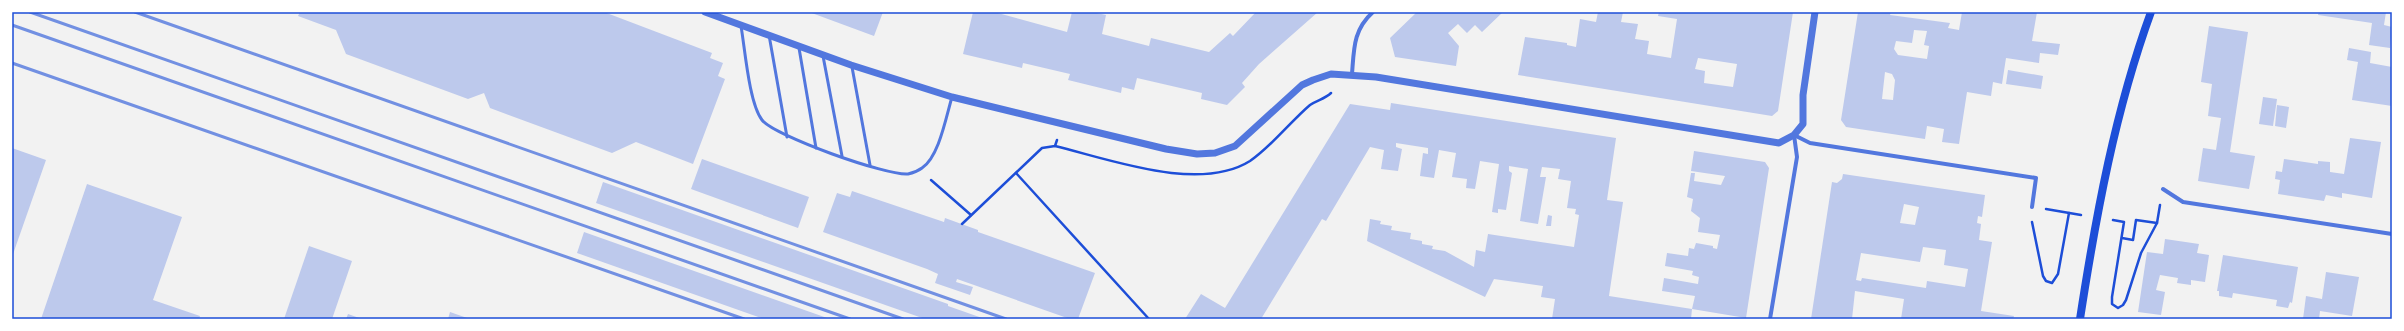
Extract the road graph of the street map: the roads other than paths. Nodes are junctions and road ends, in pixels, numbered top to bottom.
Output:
1 (705, 12) edge
2 (1373, 12) edge
3 (1815, 12) edge
4 (2151, 12) edge
5 (740, 24) junction
6 (769, 35) junction
7 (798, 46) junction
8 (822, 54) junction
9 (851, 65) junction
10 (1352, 74) junction
11 (952, 97) junction
12 (1794, 136) junction
13 (787, 137) junction
14 (816, 148) junction
15 (842, 156) junction
16 (870, 165) junction
17 (2163, 188) road end
18 (2032, 207) road end
19 (2392, 234) edge
20 (1770, 319) edge
21 (2080, 319) edge

1 - 5 street
2 - 10 street
3 - 12 street
4 - 21 main road
5 - 6 street
5 - 13 lane
6 - 7 street
6 - 13 lane
7 - 8 street
7 - 14 lane
8 - 9 street
8 - 15 lane
9 - 11 street
9 - 16 lane
10 - 11 street
10 - 12 street
11 - 16 lane
12 - 18 street
12 - 20 street
13 - 14 lane
14 - 15 lane
15 - 16 lane
17 - 19 street

